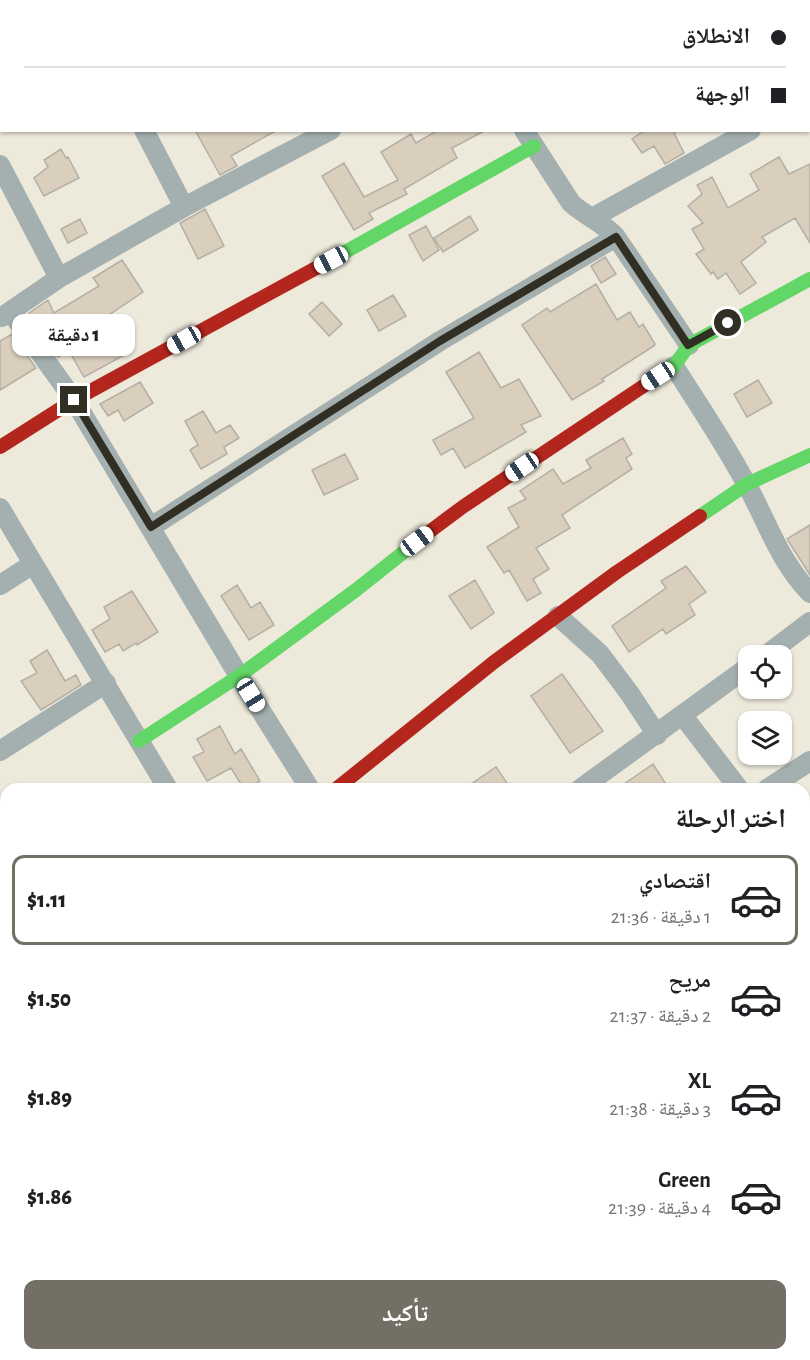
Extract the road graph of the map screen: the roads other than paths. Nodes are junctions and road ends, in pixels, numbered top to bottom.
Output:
1 (145, 132) edge
2 (747, 132) edge
3 (320, 133) edge
4 (529, 138) edge
5 (0, 165) edge
6 (184, 207) junction
7 (592, 218) junction
8 (616, 237) junction
9 (59, 278) junction
10 (810, 279) edge
11 (6, 315) edge
12 (688, 345) junction
13 (674, 366) junction
14 (74, 400) junction
15 (0, 447) edge
16 (810, 455) edge
17 (747, 484) junction
18 (0, 508) edge
19 (151, 527) junction
20 (33, 564) junction
21 (0, 585) edge
22 (810, 593) edge
23 (558, 615) junction
24 (810, 622) edge
25 (780, 645) edge
26 (738, 674) edge
27 (239, 676) junction
28 (106, 683) junction
29 (682, 716) junction
30 (657, 735) junction
31 (139, 741) junction
32 (0, 751) edge
33 (810, 761) edge
34 (164, 783) edge
35 (306, 783) edge
36 (343, 783) edge
37 (589, 783) edge
38 (735, 783) edge
39 (776, 783) edge

1 - 6 street
2 - 7 street
3 - 6 street
4 - 7 street
4 - 14 street
5 - 9 street
6 - 9 street
7 - 8 street
8 - 12 street
8 - 19 street
9 - 11 street
10 - 12 street
11 - 14 street
12 - 13 street
13 - 17 street
13 - 27 street
14 - 15 street
14 - 19 street
16 - 17 street
17 - 22 street
17 - 23 street
18 - 20 street
19 - 27 street
20 - 21 street
20 - 28 street
23 - 30 street
23 - 36 street
24 - 25 street
26 - 29 street
27 - 31 street
27 - 35 street
28 - 31 street
28 - 32 street
29 - 30 street
29 - 38 street
30 - 37 street
31 - 34 street
33 - 39 street

